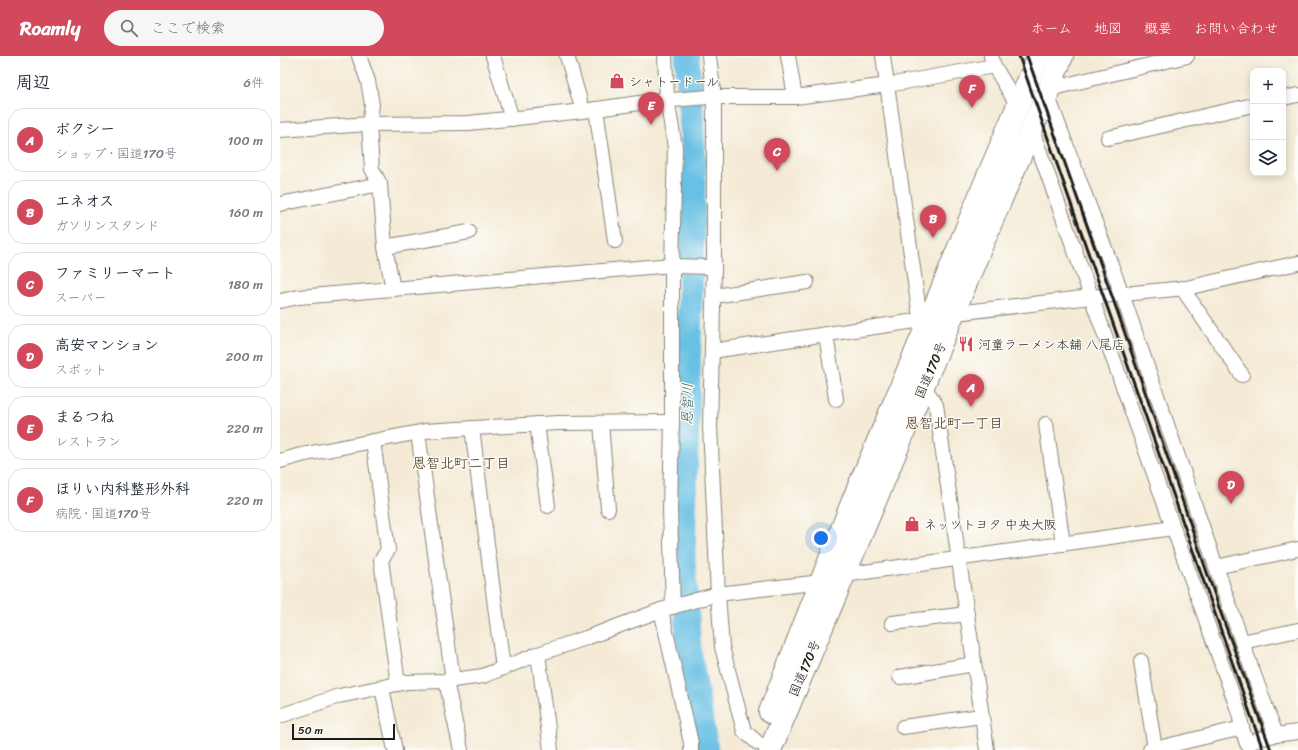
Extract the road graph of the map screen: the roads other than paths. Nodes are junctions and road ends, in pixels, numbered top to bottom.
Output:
1 (359, 56) edge
2 (493, 56) edge
3 (567, 56) edge
4 (665, 56) edge
5 (709, 56) edge
6 (788, 56) edge
7 (883, 56) edge
8 (1039, 56) edge
9 (1062, 56) edge
10 (1187, 56) edge
11 (992, 61) edge
12 (888, 85) junction
13 (1048, 92) junction
14 (1298, 95) edge
15 (711, 97) junction
16 (795, 97) junction
17 (1286, 97) edge
18 (670, 99) junction
19 (1018, 106) junction
20 (1250, 106) edge
21 (590, 110) junction
22 (512, 119) junction
23 (369, 124) junction
24 (280, 130) edge
25 (1032, 130) junction
26 (1108, 138) dead end
27 (380, 184) junction
28 (280, 204) edge
29 (469, 232) dead end
30 (615, 242) dead end
31 (385, 247) junction
32 (1298, 263) edge
33 (674, 265) junction
34 (712, 268) junction
35 (806, 282) dead end
36 (1182, 288) junction
37 (393, 289) junction
38 (1122, 294) junction
39 (714, 296) junction
40 (1091, 297) junction
41 (280, 301) edge
42 (954, 313) junction
43 (930, 318) junction
44 (826, 335) junction
45 (712, 351) junction
46 (1242, 375) dead end
47 (923, 385) junction
48 (836, 399) dead end
49 (672, 422) junction
50 (601, 423) junction
51 (537, 424) junction
52 (1046, 424) dead end
53 (472, 428) junction
54 (418, 433) junction
55 (373, 441) junction
56 (280, 461) edge
57 (548, 506) dead end
58 (608, 509) dead end
59 (1173, 528) junction
60 (1063, 544) junction
61 (1298, 549) edge
62 (959, 559) junction
63 (1216, 567) junction
64 (844, 575) junction
65 (821, 582) junction
66 (711, 596) junction
67 (670, 608) junction
68 (967, 614) junction
69 (892, 623) dead end
70 (1298, 630) edge
71 (1242, 642) junction
72 (538, 654) junction
73 (1141, 661) dead end
74 (974, 664) junction
75 (503, 668) junction
76 (900, 677) dead end
77 (450, 680) junction
78 (398, 684) junction
79 (382, 688) junction
80 (280, 716) edge
81 (982, 716) junction
82 (903, 727) dead end
83 (1242, 728) junction
84 (1298, 732) edge
85 (1276, 735) junction
86 (1248, 747) edge
87 (761, 748) edge
88 (1153, 749) edge
89 (395, 750) edge
90 (461, 750) edge
91 (551, 750) edge
92 (691, 750) edge
93 (987, 750) edge

1 - 23 street
2 - 22 street
3 - 21 street
4 - 18 street
5 - 15 street
6 - 16 street
7 - 12 street
8 - 19 highway, 国道170号
9 - 13 highway, 国道170号
10 - 13 street
11 - 12 street
11 - 19 street
12 - 16 street
12 - 43 street
13 - 25 highway, 国道170号
13 - 38 street
14 - 17 street
15 - 16 street
15 - 18 street
15 - 34 street
18 - 21 street
18 - 33 street
19 - 43 highway, 国道170号
20 - 26 street
21 - 22 street
21 - 30 street
22 - 23 street
23 - 24 street
23 - 27 street
25 - 40 street
25 - 42 highway, 国道170号
27 - 28 street
27 - 31 street
29 - 31 street
31 - 37 street
32 - 36 street
33 - 34 street
33 - 37 street
33 - 49 street
34 - 39 street
35 - 39 street
36 - 38 street
36 - 46 street
37 - 41 street
38 - 40 street
38 - 63 street
39 - 45 street
40 - 42 street
40 - 59 street
42 - 43 street
42 - 47 highway, 国道170号
43 - 44 street
43 - 65 highway, 国道170号
44 - 45 street
44 - 48 street
45 - 66 street
47 - 62 street
47 - 64 highway, 国道170号
49 - 50 street
49 - 67 street
50 - 51 street
50 - 58 street
51 - 53 street
51 - 57 street
52 - 60 street
53 - 54 street
53 - 75 street
54 - 55 street
54 - 77 street
55 - 56 street
55 - 78 street
59 - 60 street
59 - 83 street
60 - 62 street
61 - 63 street
62 - 64 street
62 - 68 street
63 - 71 street
64 - 87 highway, 国道170号
65 - 66 street
65 - 87 highway, 国道170号
66 - 67 street
66 - 87 street
67 - 72 street
67 - 92 street
68 - 69 street
68 - 74 street
70 - 71 street
71 - 85 street
72 - 75 street
72 - 91 street
73 - 88 street
74 - 76 street
74 - 81 street
75 - 77 street
77 - 78 street
77 - 90 street
78 - 79 street
79 - 80 street
79 - 89 street
81 - 82 street
81 - 93 street
83 - 86 street
83 - 88 street
84 - 85 street
85 - 86 street

